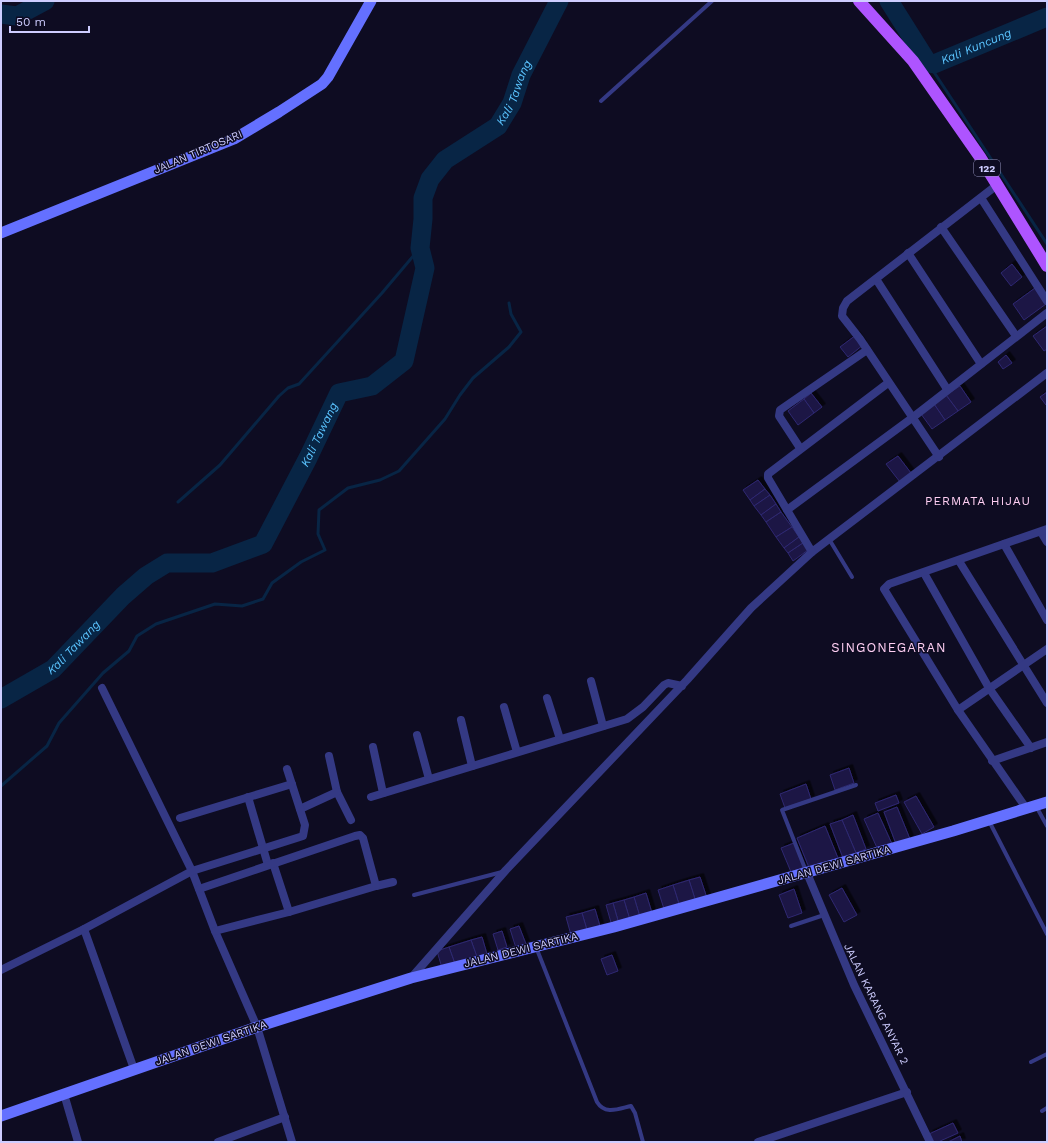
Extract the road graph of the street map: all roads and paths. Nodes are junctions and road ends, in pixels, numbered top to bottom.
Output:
1 (371, 1) edge
2 (712, 1) edge
3 (862, 2) edge
4 (601, 102) dead end
5 (997, 185) junction
6 (981, 198) junction
7 (941, 227) junction
8 (1, 233) edge
9 (908, 253) junction
10 (1047, 266) edge
11 (876, 279) junction
12 (1047, 301) edge
13 (1047, 313) edge
14 (1016, 336) junction
15 (867, 350) junction
16 (981, 364) junction
17 (1047, 373) edge
18 (888, 383) junction
19 (947, 389) junction
20 (912, 418) junction
21 (800, 448) junction
22 (939, 457) junction
23 (787, 510) junction
24 (1044, 530) edge
25 (828, 539) junction
26 (1047, 542) edge
27 (1004, 544) junction
28 (812, 552) junction
29 (959, 560) junction
30 (924, 573) junction
31 (852, 577) dead end
32 (1047, 620) edge
33 (1047, 649) edge
34 (1023, 665) junction
35 (591, 681) dead end
36 (682, 686) junction
37 (102, 688) dead end
38 (989, 688) junction
39 (547, 698) dead end
40 (1047, 703) edge
41 (504, 707) dead end
42 (958, 710) junction
43 (461, 720) dead end
44 (602, 726) junction
45 (417, 735) dead end
46 (560, 739) junction
47 (1047, 742) edge
48 (373, 747) dead end
49 (1031, 748) junction
50 (517, 752) junction
51 (329, 756) dead end
52 (992, 761) junction
53 (472, 766) junction
54 (287, 769) dead end
55 (429, 779) junction
56 (292, 784) junction
57 (856, 784) dead end
58 (337, 792) junction
59 (383, 793) junction
60 (370, 796) dead end
61 (248, 797) junction
62 (1047, 802) edge
63 (1031, 807) junction
64 (300, 809) junction
65 (180, 818) dead end
66 (351, 820) dead end
67 (989, 820) junction
68 (1047, 826) edge
69 (263, 848) junction
70 (271, 864) junction
71 (506, 870) junction
72 (192, 871) junction
73 (807, 873) junction
74 (393, 882) dead end
75 (376, 886) junction
76 (199, 889) junction
77 (414, 895) dead end
78 (289, 912) junction
79 (824, 915) junction
80 (791, 926) dead end
81 (84, 929) junction
82 (215, 931) junction
83 (1047, 934) edge
84 (535, 947) junction
85 (1, 970) edge
86 (411, 978) junction
87 (257, 1027) junction
88 (1047, 1054) edge
89 (1032, 1062) dead end
90 (134, 1070) junction
91 (906, 1092) junction
92 (64, 1094) junction
93 (1047, 1108) edge
94 (1042, 1111) dead end
95 (1, 1116) edge
96 (285, 1118) junction
97 (78, 1142) edge
98 (218, 1142) edge
99 (292, 1142) edge
100 (643, 1142) edge
101 (758, 1142) edge
102 (930, 1142) edge

1 - 8 main road, JALAN TIRTOSARI
2 - 4 lane
3 - 5 main road, 122
5 - 6 street
5 - 10 main road, 122
6 - 7 street
6 - 12 street
7 - 9 street
7 - 14 street
9 - 11 street
9 - 16 street
11 - 15 street
11 - 19 street
13 - 14 street
14 - 16 street
15 - 18 street
15 - 21 street
16 - 19 street
17 - 22 street
18 - 20 street
18 - 21 street
19 - 20 street
20 - 22 street
20 - 23 street
21 - 23 street
22 - 25 street
23 - 28 street
24 - 26 street
24 - 27 street
25 - 28 street
25 - 31 lane
27 - 29 street
27 - 32 street
28 - 36 street
29 - 30 street
29 - 34 street
30 - 38 street
30 - 42 street
33 - 34 street
34 - 38 street
34 - 40 street
35 - 44 street
36 - 44 street
36 - 71 street
37 - 72 street
38 - 42 street
38 - 49 street
39 - 46 street
41 - 50 street
42 - 52 street
43 - 53 street
44 - 46 street
45 - 55 street
46 - 50 street
47 - 49 street
48 - 59 street
49 - 52 street
50 - 53 street
51 - 58 street
52 - 63 street
53 - 55 street
54 - 56 street
55 - 59 street
56 - 61 street
56 - 64 street
57 - 73 lane
58 - 64 street
58 - 66 street
59 - 60 street
61 - 65 street
61 - 69 street
62 - 63 main road, JALAN DEWI SARTIKA
63 - 67 main road, JALAN DEWI SARTIKA
63 - 68 lane
64 - 69 street
67 - 73 main road, JALAN DEWI SARTIKA
67 - 83 lane
69 - 70 street
69 - 72 street
70 - 75 street
70 - 76 street
70 - 78 street
71 - 77 lane
71 - 86 street
72 - 76 street
72 - 81 street
73 - 79 street, JALAN KARANG ANYAR 2
73 - 84 main road, JALAN DEWI SARTIKA
74 - 75 street
75 - 78 street
76 - 82 street
78 - 82 street
79 - 80 lane
79 - 91 street, JALAN KARANG ANYAR 2
81 - 85 street
81 - 90 street
82 - 87 street
84 - 86 main road, JALAN DEWI SARTIKA
84 - 100 lane
86 - 87 main road, JALAN DEWI SARTIKA
87 - 90 main road, JALAN DEWI SARTIKA
87 - 96 street
88 - 89 lane
90 - 92 main road, JALAN DEWI SARTIKA
91 - 101 street
91 - 102 street, JALAN KARANG ANYAR 2
92 - 95 main road, JALAN DEWI SARTIKA
92 - 97 street
93 - 94 lane
96 - 98 street
96 - 99 street

